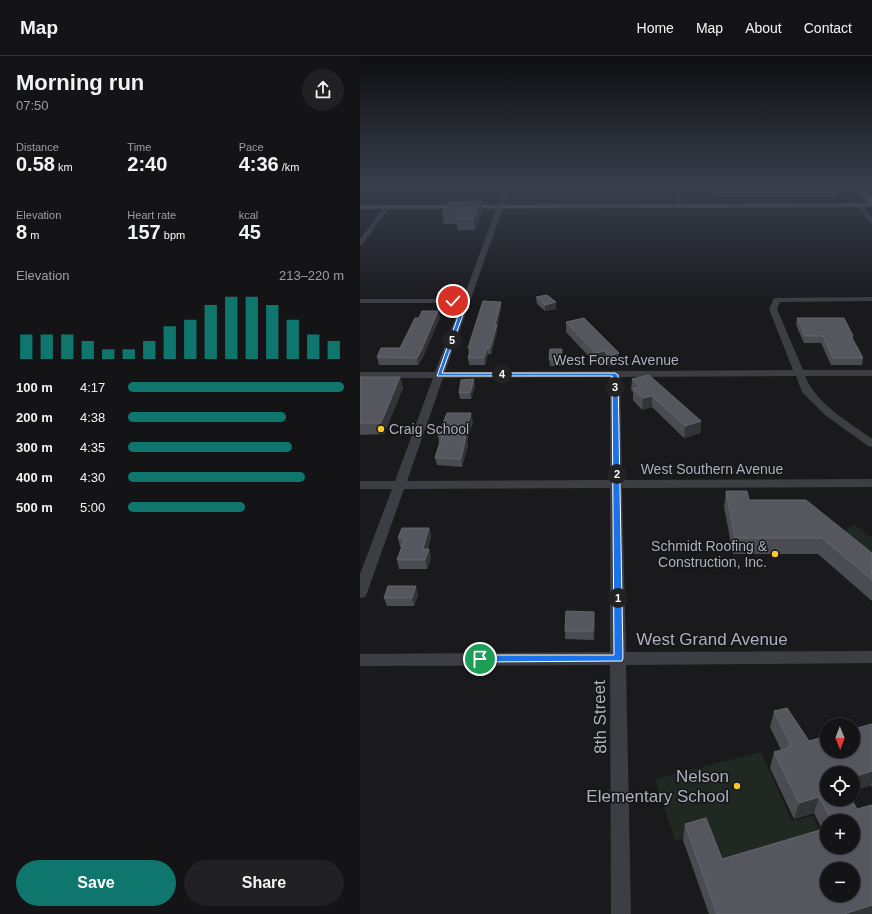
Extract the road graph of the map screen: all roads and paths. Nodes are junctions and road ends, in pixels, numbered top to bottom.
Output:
1 (374, 225) edge
2 (493, 225) edge
3 (360, 244) edge
4 (872, 299) edge
5 (360, 301) edge
6 (466, 301) junction
7 (872, 373) edge
8 (439, 374) junction
9 (799, 374) junction
10 (360, 375) edge
11 (615, 375) junction
12 (872, 444) edge
13 (872, 483) edge
14 (360, 485) edge
15 (399, 485) junction
16 (617, 485) junction
17 (360, 593) edge
18 (872, 657) edge
19 (619, 658) junction
20 (360, 660) edge
21 (621, 914) edge

1 - 3 street
2 - 6 street
4 - 9 street
5 - 6 street
6 - 8 street
7 - 9 street, West Forest Avenue
8 - 10 street, West Forest Avenue
8 - 11 street, West Forest Avenue
8 - 15 street
9 - 11 street, West Forest Avenue
9 - 12 street
11 - 16 street, 8th Street
13 - 16 street, West Southern Avenue
14 - 15 street, West Southern Avenue
15 - 16 street, West Southern Avenue
15 - 17 street
16 - 19 street, 8th Street
18 - 19 street, West Grand Avenue
19 - 20 street, West Grand Avenue
19 - 21 street, 8th Street

